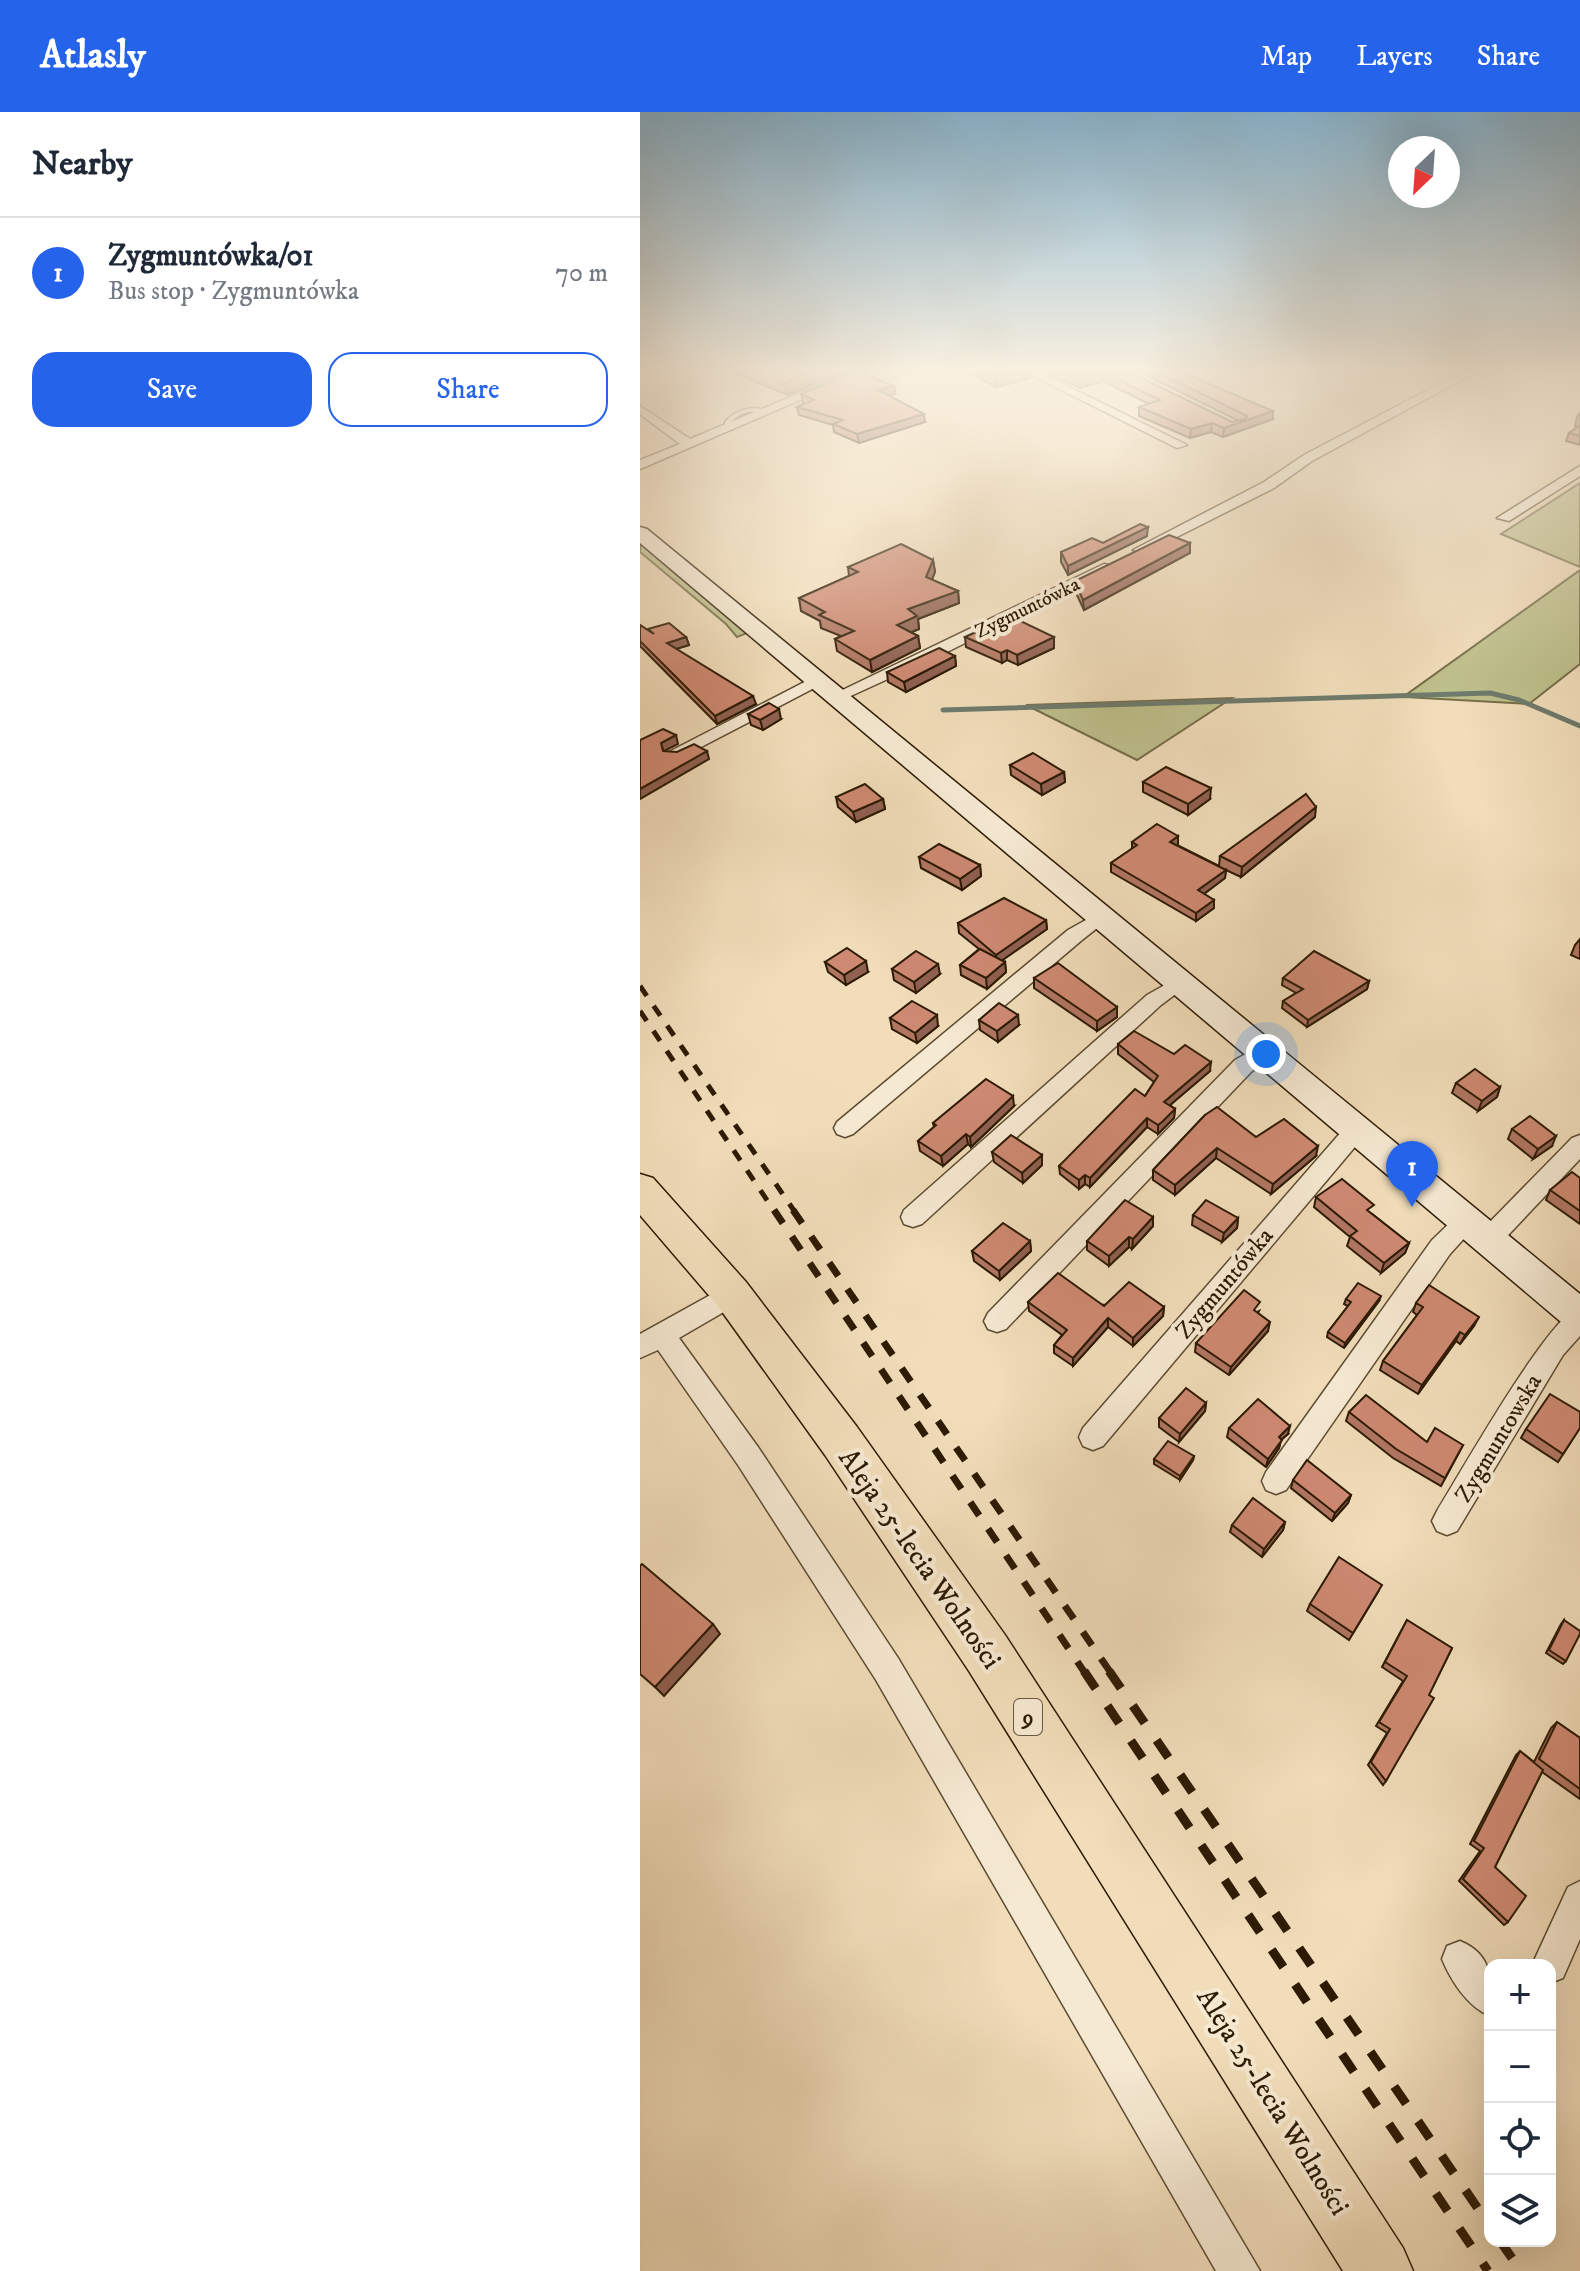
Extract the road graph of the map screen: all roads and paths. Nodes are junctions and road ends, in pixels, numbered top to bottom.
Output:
1 (1285, 474) edge
2 (1574, 474) edge
3 (1504, 518) dead end
4 (640, 533) edge
5 (1128, 556) edge
6 (1114, 563) edge
7 (826, 689) junction
8 (674, 754) edge
9 (1100, 918) junction
10 (1179, 984) junction
11 (1265, 1051) junction
12 (845, 1128) dead end
13 (1357, 1129) junction
14 (1580, 1144) edge
15 (640, 1189) edge
16 (913, 1217) dead end
17 (1478, 1231) junction
18 (732, 1294) junction
19 (1580, 1316) edge
20 (997, 1321) dead end
21 (650, 1340) edge
22 (1093, 1437) dead end
23 (1276, 1481) dead end
24 (1447, 1521) dead end
25 (1580, 1899) edge
26 (1460, 1959) dead end
27 (1553, 1959) edge
28 (1484, 1990) edge
29 (1239, 2271) edge
30 (1380, 2271) edge

1 - 5 street
2 - 3 street
4 - 7 street
6 - 7 street, Zygmuntówka
7 - 8 street, Zygmuntówka
7 - 9 street
9 - 10 street
9 - 12 street
10 - 11 street
10 - 16 street
11 - 13 street
11 - 20 street
13 - 17 street
13 - 22 street, Zygmuntówka
14 - 17 street
15 - 18 main road, Aleja 25-lecia Wolności / 9
17 - 19 street
17 - 23 street
18 - 21 street
18 - 30 main road, Aleja 25-lecia Wolności / 9
19 - 24 street, Zygmuntowska
21 - 29 street
25 - 27 street
26 - 28 street

